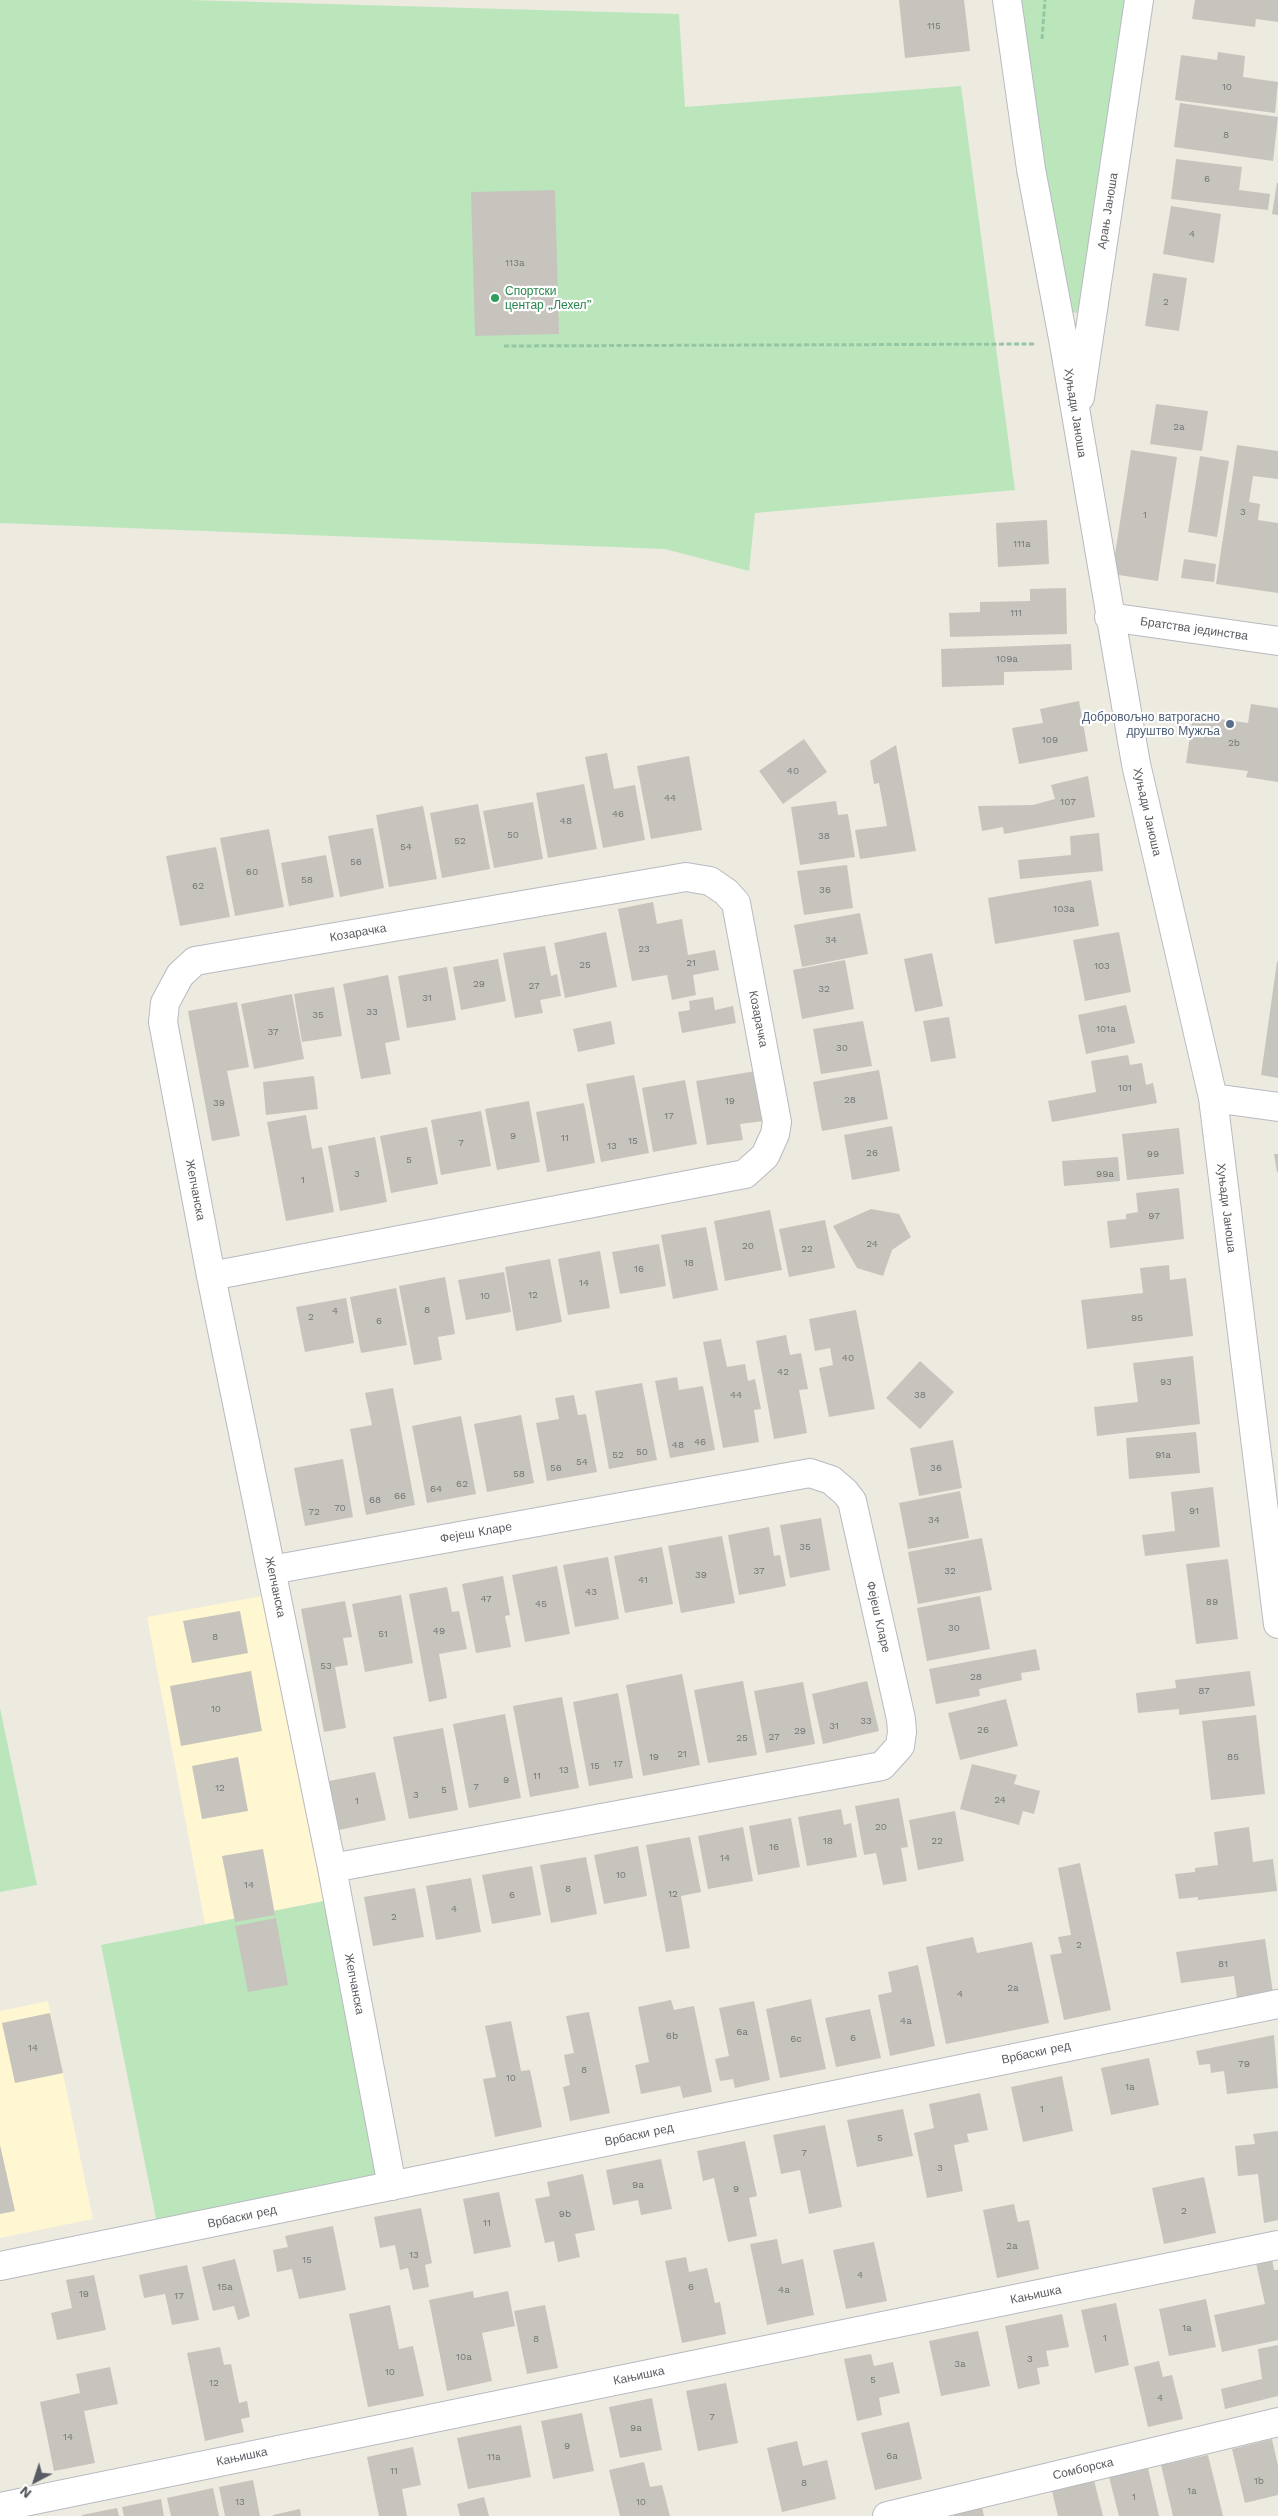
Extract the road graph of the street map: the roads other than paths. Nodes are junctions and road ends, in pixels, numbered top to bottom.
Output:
1 (1007, 0) edge
2 (1139, 0) edge
3 (1076, 422) junction
4 (1109, 617) junction
5 (1278, 640) edge
6 (170, 989) joint
7 (1213, 1098) junction
8 (1278, 1107) edge
9 (211, 1276) junction
10 (271, 1570) junction
11 (1278, 1624) edge
12 (332, 1868) junction
13 (1278, 2004) edge
14 (392, 2186) junction
15 (1278, 2245) edge
16 (0, 2266) edge
17 (1278, 2422) edge
18 (0, 2507) edge
19 (887, 2516) edge

1 - 3 street, Хуњади Јаноша
2 - 3 street, Арањ Јаноша
3 - 4 street, Хуњади Јаноша
4 - 5 street, Братства јединства
4 - 7 street, Хуњади Јаноша
6 - 9 street, Жепчанска
6 - 9 street, Козарачка
7 - 8 street
7 - 11 street, Хуњади Јаноша
9 - 10 street, Жепчанска
10 - 12 street, Жепчанска
10 - 12 street, Фејеш Кларе
12 - 14 street, Жепчанска
13 - 14 street, Врбаски ред
14 - 16 street, Врбаски ред
15 - 18 street, Кањишка
17 - 19 street, Сомборска

